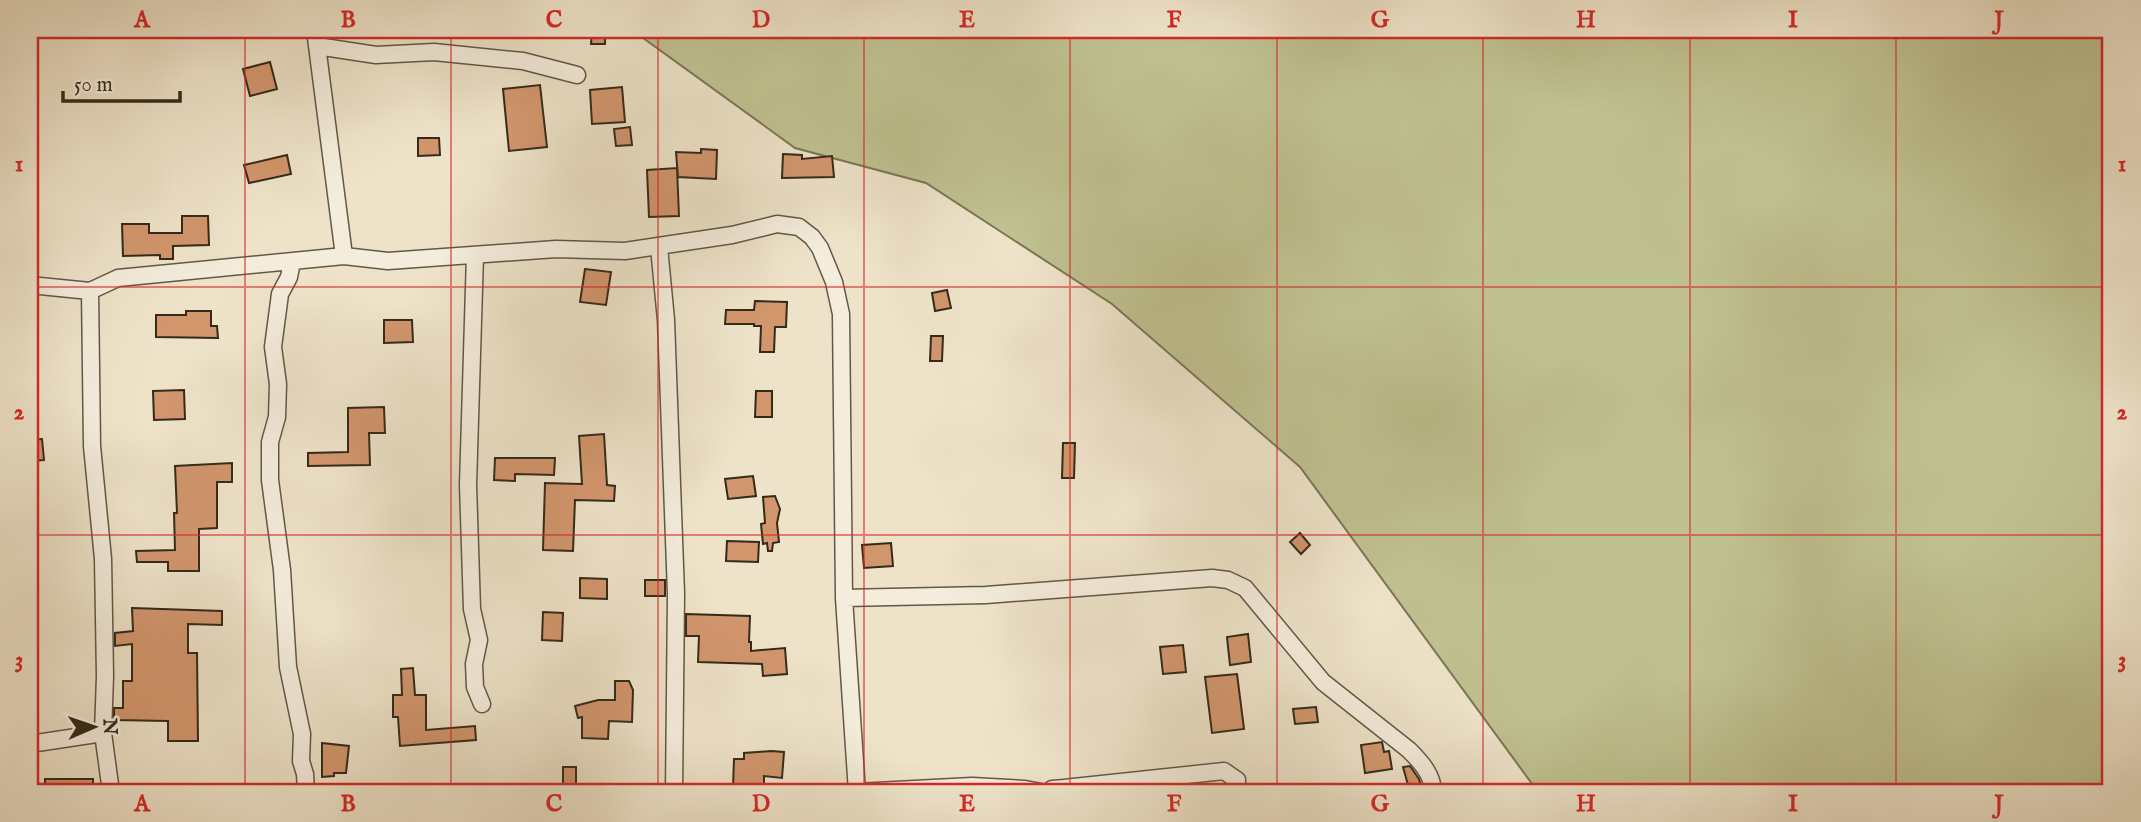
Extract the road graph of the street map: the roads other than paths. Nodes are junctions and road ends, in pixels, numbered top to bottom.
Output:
1 (316, 38) edge
2 (577, 75) dead end
3 (659, 247) junction
4 (475, 255) junction
5 (344, 256) junction
6 (292, 262) junction
7 (30, 285) edge
8 (90, 291) junction
9 (844, 598) junction
10 (482, 704) dead end
11 (103, 733) junction
12 (30, 744) edge
13 (111, 792) edge
14 (306, 792) edge
15 (674, 792) edge
16 (857, 792) edge
17 (1041, 792) edge
18 (1050, 792) edge
19 (1237, 792) edge
20 (1433, 792) edge

1 - 2 street
1 - 5 street
3 - 4 street
3 - 9 street
3 - 15 street
4 - 5 street
4 - 10 street
5 - 6 street
6 - 8 street
6 - 14 street
7 - 8 street
8 - 11 street
9 - 16 street
9 - 20 street
11 - 12 street
11 - 13 street
16 - 17 street
18 - 19 street

